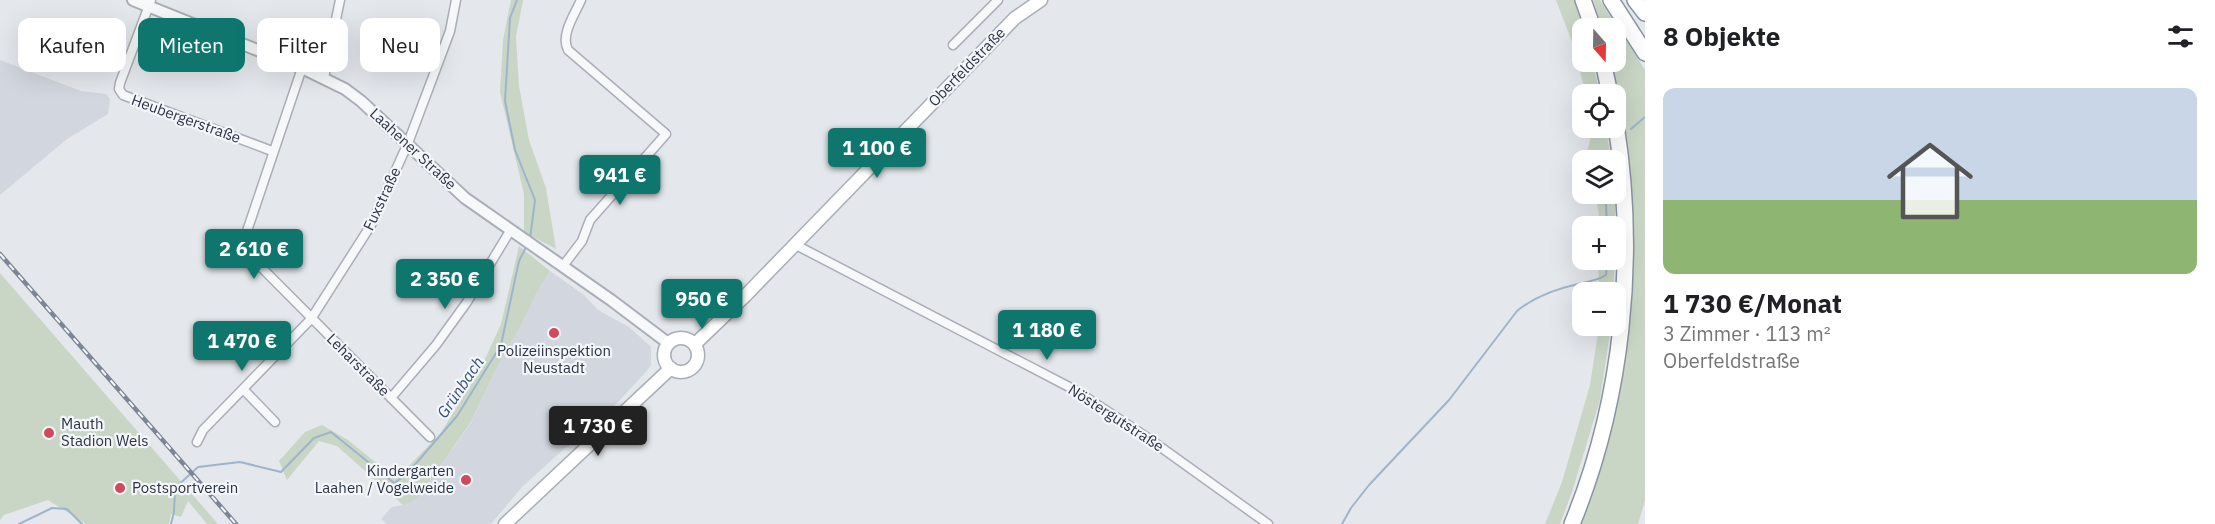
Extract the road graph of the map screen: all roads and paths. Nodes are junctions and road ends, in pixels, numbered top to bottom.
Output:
1 (133, 0) edge
2 (340, 0) edge
3 (456, 0) edge
4 (581, 0) edge
5 (998, 0) edge
6 (1041, 0) edge
7 (1583, 0) edge
8 (1611, 0) edge
9 (1635, 0) edge
10 (150, 3) edge
11 (1645, 13) edge
12 (1589, 18) edge
13 (953, 45) dead end
14 (257, 49) edge
15 (1645, 53) edge
16 (301, 72) edge
17 (311, 72) edge
18 (324, 78) junction
19 (1618, 138) edge
20 (408, 144) junction
21 (272, 151) junction
22 (510, 231) junction
23 (794, 244) junction
24 (562, 266) junction
25 (311, 319) junction
26 (668, 343) junction
27 (695, 344) junction
28 (670, 368) junction
29 (244, 390) junction
30 (392, 398) junction
31 (275, 422) dead end
32 (429, 437) dead end
33 (197, 442) dead end
34 (505, 524) edge
35 (1268, 524) edge
36 (1572, 524) edge

1 - 10 street, Laahener Straße
2 - 18 street
3 - 20 street, Fuxstraße
4 - 24 street
5 - 13 street
6 - 23 main road, Oberfeldstraße
7 - 12 highway
8 - 15 highway
9 - 11 highway
10 - 14 street, Laahener Straße
10 - 21 street, Heubergerstraße
16 - 21 street, Leharstraße
17 - 18 street, Laahener Straße
18 - 20 street, Laahener Straße
19 - 36 highway
20 - 22 street, Laahener Straße
20 - 25 street, Fuxstraße
21 - 25 street, Leharstraße
22 - 24 street, Laahener Straße
22 - 30 street
23 - 27 main road, Oberfeldstraße
23 - 35 street, Nöstergutstraße
24 - 26 street, Laahener Straße
25 - 29 street, Fuxstraße
25 - 30 street, Leharstraße
26 - 27 main road
26 - 28 main road
27 - 28 main road, Oberfeldstraße
28 - 34 main road
29 - 31 street
29 - 33 street, Fuxstraße
30 - 32 street, Leharstraße

